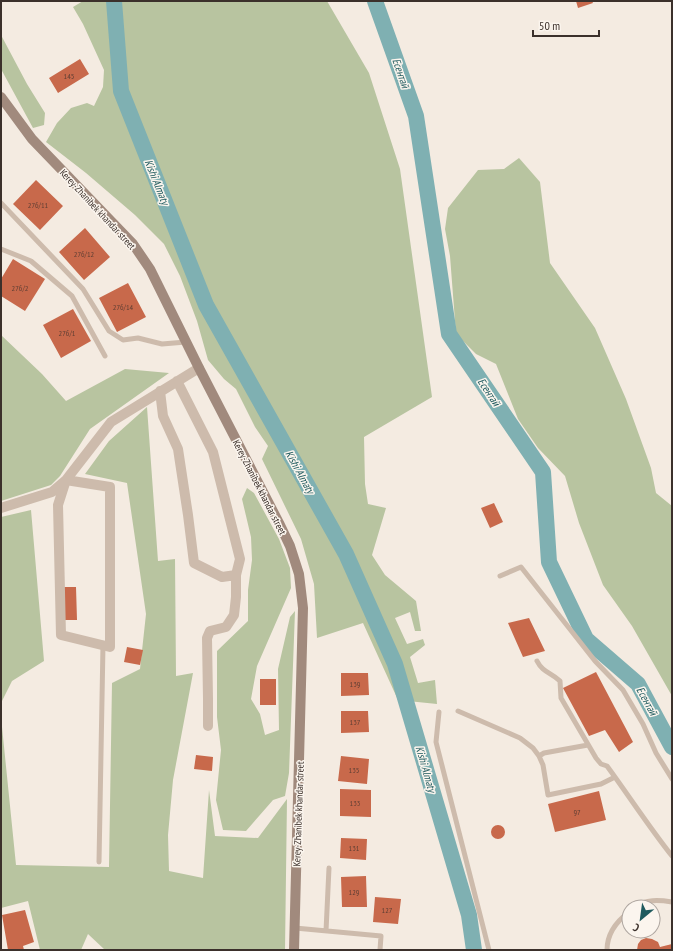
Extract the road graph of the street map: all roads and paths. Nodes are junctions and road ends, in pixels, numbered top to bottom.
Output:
1 (1, 97) edge
2 (1, 203) edge
3 (1, 249) edge
4 (186, 342) junction
5 (104, 356) dead end
6 (199, 368) junction
7 (177, 381) junction
8 (160, 391) junction
9 (66, 480) junction
10 (1, 508) edge
11 (236, 575) junction
12 (500, 576) dead end
13 (103, 645) junction
14 (537, 661) dead end
15 (458, 711) dead end
16 (439, 712) dead end
17 (208, 726) dead end
18 (588, 745) junction
19 (539, 756) junction
20 (615, 777) junction
21 (672, 779) edge
22 (672, 856) edge
23 (98, 862) dead end
24 (330, 868) dead end
25 (661, 900) edge
26 (672, 902) edge
27 (621, 920) edge
28 (295, 928) junction
29 (326, 931) junction
30 (294, 950) edge
31 (380, 950) edge
32 (489, 950) edge
33 (607, 950) edge

1 - 4 main road, Kerey-Zhanibek khandar street
2 - 4 lane
3 - 5 lane
4 - 6 main road, Kerey-Zhanibek khandar street
6 - 7 street
6 - 28 main road, Kerey-Zhanibek khandar street
7 - 8 street
7 - 11 street
8 - 9 street
8 - 11 street
9 - 10 street
9 - 13 street
9 - 13 street
11 - 17 street
12 - 21 lane
13 - 23 lane
14 - 18 lane
15 - 19 lane
16 - 32 lane
18 - 19 lane
18 - 20 lane
19 - 20 lane
20 - 22 lane
24 - 29 lane
25 - 26 lane
27 - 33 lane
28 - 29 lane
28 - 30 main road, Kerey-Zhanibek khandar street
29 - 31 lane

